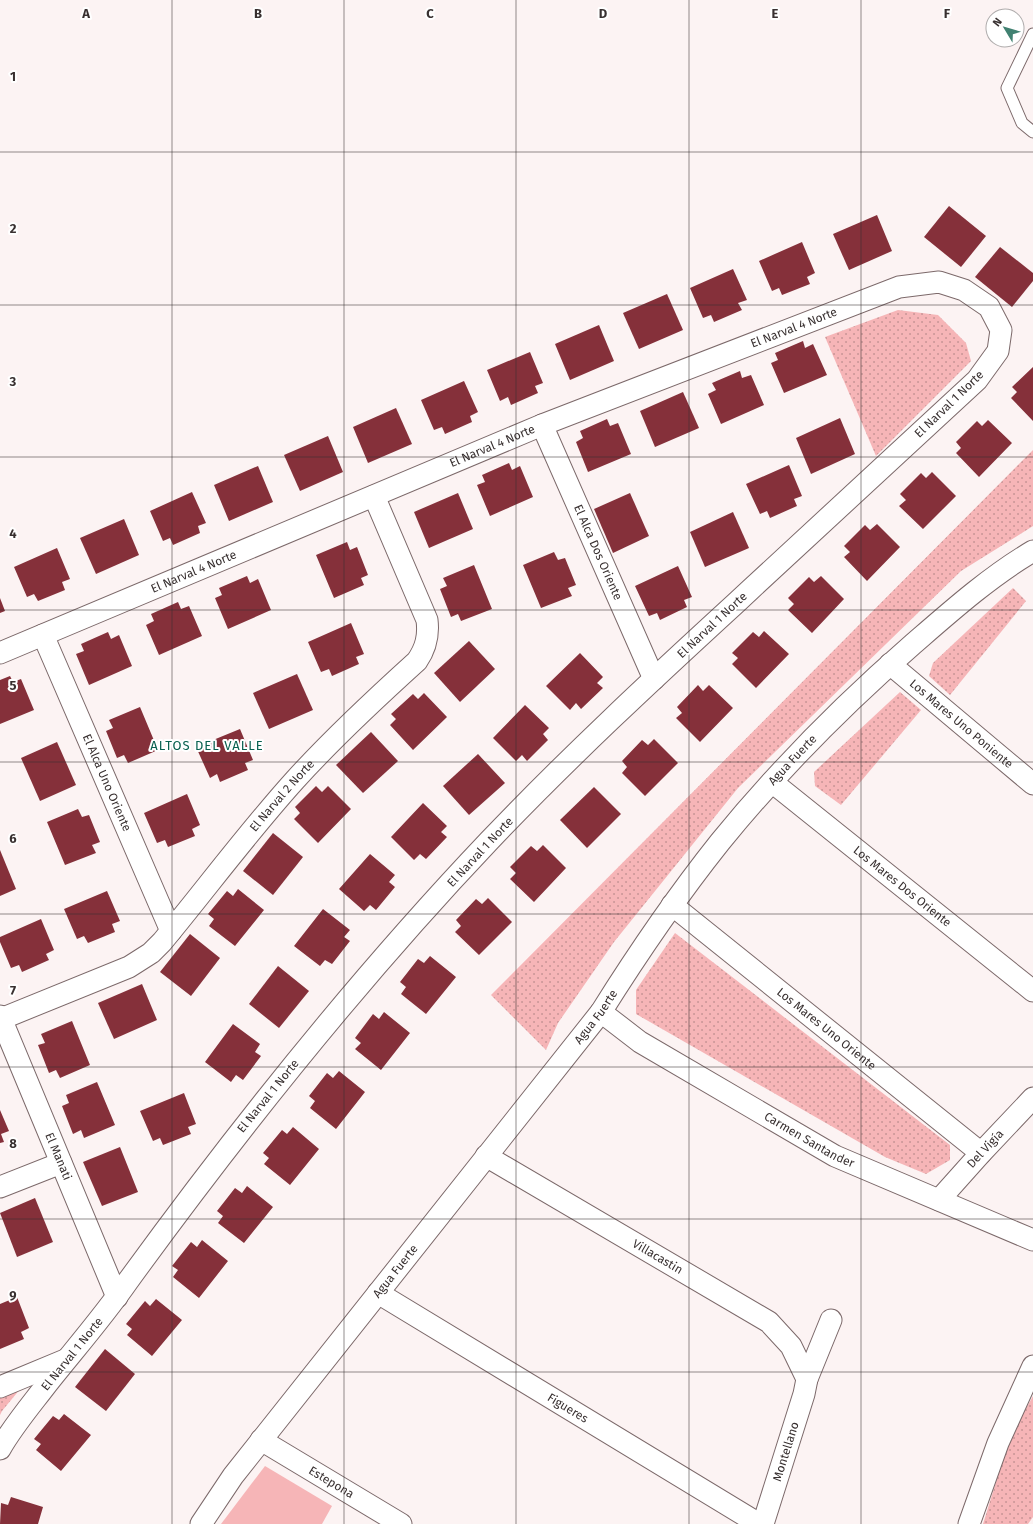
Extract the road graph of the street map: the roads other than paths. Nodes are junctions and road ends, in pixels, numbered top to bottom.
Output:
1 (1033, 34) edge
2 (1033, 132) edge
3 (989, 307) joint
4 (542, 426) junction
5 (374, 496) junction
6 (1029, 560) edge
7 (43, 635) junction
8 (0, 653) edge
9 (890, 664) junction
10 (654, 679) junction
11 (772, 782) junction
12 (1033, 784) edge
13 (672, 905) junction
14 (171, 931) junction
15 (1033, 991) edge
16 (601, 1012) junction
17 (1, 1018) edge
18 (1033, 1098) edge
19 (981, 1153) junction
20 (486, 1156) junction
21 (61, 1163) junction
22 (0, 1187) edge
23 (939, 1200) junction
24 (1033, 1240) edge
25 (378, 1293) junction
26 (117, 1297) junction
27 (831, 1320) dead end
28 (67, 1359) junction
29 (1033, 1366) edge
30 (807, 1379) junction
31 (0, 1387) edge
32 (262, 1440) junction
33 (0, 1449) edge
34 (201, 1524) edge
35 (401, 1524) edge
36 (759, 1524) edge
37 (763, 1524) edge
38 (969, 1524) edge

1 - 2 lane
3 - 4 street, El Narval 4 Norte
3 - 10 street, El Narval 1 Norte
4 - 5 street, El Narval 4 Norte
4 - 10 street, El Alca Dos Oriente
5 - 7 street, El Narval 4 Norte
5 - 14 street, El Narval 2 Norte
6 - 9 street, Agua Fuerte
7 - 8 street, El Narval 4 Norte
7 - 14 street, El Alca Uno Oriente
9 - 11 street, Agua Fuerte
9 - 12 street, Los Mares Uno Poniente
10 - 26 street, El Narval 1 Norte
11 - 13 street, Agua Fuerte
11 - 15 street, Los Mares Dos Oriente
13 - 16 street, Agua Fuerte
13 - 19 street, Los Mares Uno Oriente
14 - 17 street, El Narval 2 Norte
16 - 20 street, Agua Fuerte
16 - 23 street, Carmen Santander
17 - 21 street, El Manati
18 - 19 street, Del Vigía
19 - 23 street, Del Vigía
20 - 25 street, Agua Fuerte
20 - 30 street, Villacastin
21 - 22 street
21 - 26 street, El Manati
23 - 24 street, Carmen Santander
25 - 32 street, Agua Fuerte
25 - 36 street, Figueres
26 - 28 street, El Narval 1 Norte
27 - 30 street, Montellano
28 - 31 street
28 - 33 street, El Narval 1 Norte
29 - 38 street
30 - 37 street, Montellano
32 - 34 street, Agua Fuerte
32 - 35 street, Estepona

